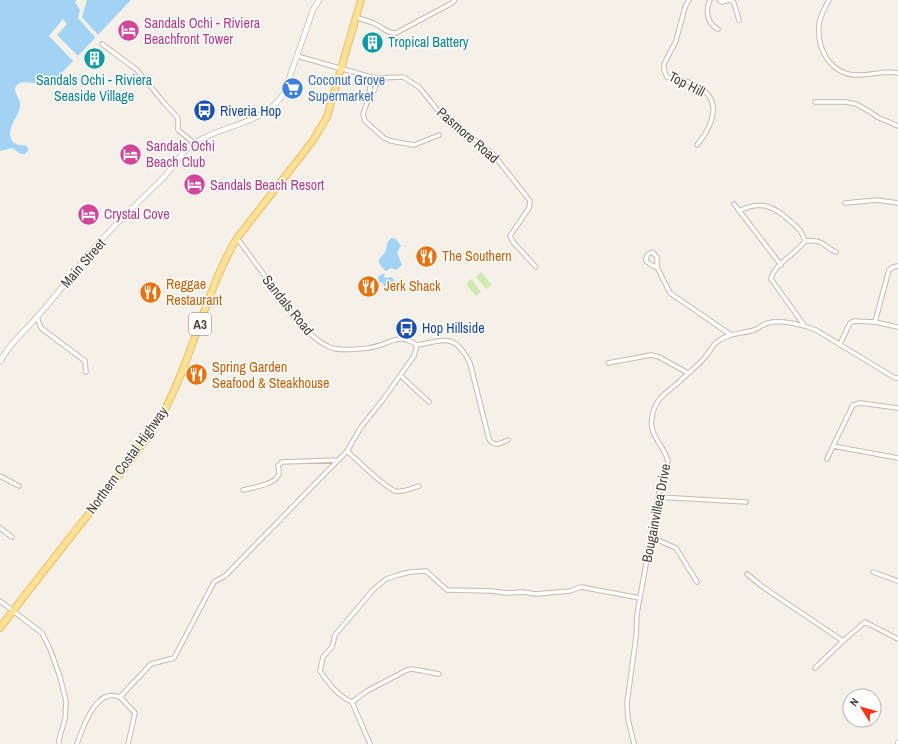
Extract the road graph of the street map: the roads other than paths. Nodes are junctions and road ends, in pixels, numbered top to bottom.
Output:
1 (319, 0) edge
2 (361, 0) edge
3 (455, 0) edge
4 (689, 0) edge
5 (710, 0) edge
6 (719, 0) edge
7 (730, 0) edge
8 (829, 0) edge
9 (356, 17) junction
10 (739, 20) dead end
11 (718, 29) dead end
12 (102, 44) dead end
13 (297, 56) junction
14 (340, 68) junction
15 (898, 73) edge
16 (371, 77) junction
17 (378, 78) junction
18 (369, 98) junction
19 (815, 102) dead end
20 (898, 126) edge
21 (439, 135) dead end
22 (194, 143) junction
23 (697, 145) dead end
24 (845, 202) dead end
25 (898, 203) edge
26 (734, 204) dead end
27 (739, 211) junction
28 (237, 238) junction
29 (806, 241) junction
30 (836, 252) dead end
31 (780, 265) junction
32 (536, 266) dead end
33 (898, 266) edge
34 (657, 267) dead end
35 (37, 317) junction
36 (875, 322) junction
37 (804, 325) junction
38 (898, 327) edge
39 (731, 335) junction
40 (840, 344) junction
41 (417, 345) junction
42 (0, 362) edge
43 (608, 363) dead end
44 (86, 372) dead end
45 (688, 373) junction
46 (400, 375) junction
47 (898, 378) edge
48 (429, 402) dead end
49 (898, 408) edge
50 (508, 440) dead end
51 (833, 446) junction
52 (347, 451) junction
53 (898, 458) edge
54 (827, 459) dead end
55 (339, 460) junction
56 (0, 476) edge
57 (19, 486) dead end
58 (419, 486) dead end
59 (244, 490) dead end
60 (658, 497) junction
61 (746, 502) dead end
62 (0, 528) edge
63 (12, 537) dead end
64 (652, 537) junction
65 (873, 572) dead end
66 (747, 574) dead end
67 (898, 581) edge
68 (697, 582) dead end
69 (640, 598) junction
70 (0, 602) edge
71 (13, 611) junction
72 (0, 628) edge
73 (898, 639) edge
74 (843, 641) junction
75 (815, 668) dead end
76 (439, 674) dead end
77 (120, 697) junction
78 (352, 702) junction
79 (59, 744) edge
80 (76, 744) edge
81 (128, 744) edge
82 (370, 744) edge
83 (634, 744) edge

1 - 13 street, Main Street
2 - 9 main road, Northern Costal Highway / A3
3 - 9 street
4 - 23 street, Top Hill
5 - 11 street
6 - 7 street
7 - 10 street
8 - 15 street
9 - 14 main road, Northern Costal Highway / A3
12 - 22 street
13 - 14 street, Pasmore Road
13 - 22 street, Main Street
14 - 16 street, Pasmore Road
14 - 28 main road, Northern Costal Highway / A3
16 - 17 street, Pasmore Road
16 - 18 street
17 - 18 street
17 - 32 street, Pasmore Road
18 - 21 street
19 - 20 street
22 - 35 street, Main Street
24 - 25 street
26 - 27 street
27 - 29 street
27 - 31 street
28 - 41 street, Sandals Road
28 - 71 main road, Northern Costal Highway / A3
29 - 30 street
29 - 31 street
31 - 37 street
33 - 36 street
34 - 39 street
35 - 42 street, Main Street
35 - 44 street
36 - 38 street
36 - 40 street
37 - 39 street, Bougainvillea Drive
37 - 40 street, Bougainvillea Drive
39 - 45 street, Bougainvillea Drive
40 - 47 street, Bougainvillea Drive
41 - 46 street
41 - 50 street
43 - 45 street
45 - 60 street, Bougainvillea Drive
46 - 48 street
46 - 52 street
49 - 51 street
51 - 53 street
51 - 54 street
52 - 55 street
52 - 58 street
55 - 59 street
55 - 77 street
56 - 57 street
60 - 61 street
60 - 64 street, Bougainvillea Drive
62 - 63 street
64 - 68 street
64 - 69 street, Bougainvillea Drive
65 - 67 street
66 - 74 street
69 - 78 street
69 - 83 street, Bougainvillea Drive
70 - 71 street
71 - 72 main road, Northern Costal Highway / A3
71 - 79 street
73 - 74 street
74 - 75 street
76 - 78 street
77 - 80 street
77 - 81 street
78 - 82 street

